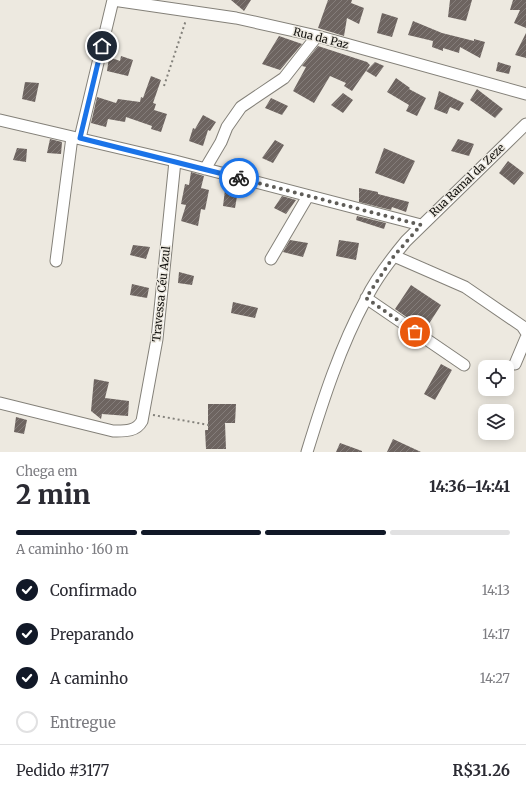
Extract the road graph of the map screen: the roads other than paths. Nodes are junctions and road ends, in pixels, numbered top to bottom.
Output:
1 (113, 0) edge
2 (317, 36) junction
3 (526, 94) edge
4 (0, 120) edge
5 (526, 124) edge
6 (76, 138) junction
7 (175, 162) junction
8 (205, 169) junction
9 (308, 196) junction
10 (421, 225) junction
11 (394, 256) junction
12 (272, 259) dead end
13 (56, 261) dead end
14 (366, 298) junction
15 (526, 332) edge
16 (526, 338) edge
17 (515, 364) dead end
18 (464, 365) dead end
19 (0, 402) edge
20 (307, 452) edge

1 - 2 street, Rua da Paz
1 - 6 street
2 - 3 street, Rua da Paz
2 - 8 street
4 - 6 street
5 - 10 street, Rua Ramal da Zeze
6 - 7 street
6 - 13 street
7 - 8 street
7 - 19 street, Travessa Céu Azul
8 - 9 street
9 - 10 street
9 - 12 street
10 - 11 street, Rua Ramal da Zeze
11 - 14 street, Rua Ramal da Zeze
11 - 15 street
14 - 18 street
14 - 20 street, Rua Ramal da Zeze
16 - 17 street

